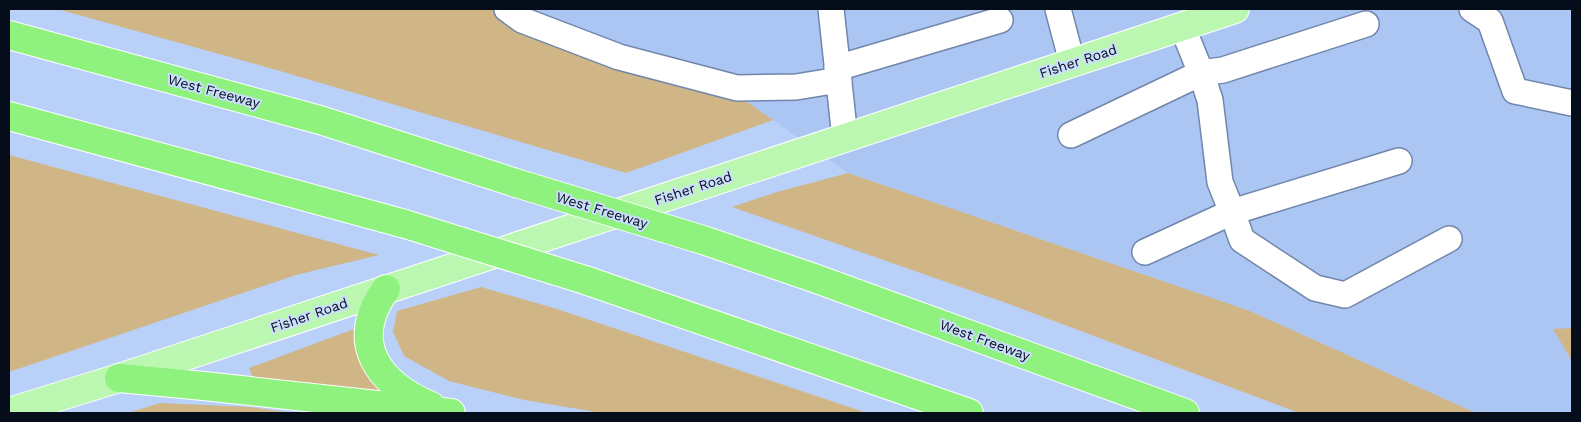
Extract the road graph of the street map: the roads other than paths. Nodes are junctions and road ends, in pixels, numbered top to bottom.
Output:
1 (507, 9) edge
2 (831, 9) edge
3 (1058, 9) edge
4 (1235, 9) edge
5 (1488, 13) edge
6 (1190, 19) edge
7 (1000, 20) dead end
8 (1366, 24) dead end
9 (9, 35) edge
10 (1072, 62) junction
11 (1201, 73) junction
12 (838, 74) junction
13 (1572, 103) edge
14 (9, 116) edge
15 (1071, 135) dead end
16 (845, 138) junction
17 (1399, 161) dead end
18 (1232, 212) junction
19 (1449, 239) dead end
20 (1146, 252) dead end
21 (386, 289) junction
22 (119, 378) junction
23 (9, 412) edge
24 (449, 413) edge
25 (968, 413) edge
26 (1185, 413) edge

1 - 12 lane
2 - 12 lane
3 - 10 lane
4 - 6 main road, Fisher Road
5 - 13 lane
6 - 10 main road, Fisher Road
6 - 11 lane
7 - 12 lane
8 - 11 lane
9 - 26 highway, West Freeway, bridge
10 - 16 main road, Fisher Road
11 - 15 lane
11 - 18 lane
12 - 16 lane
14 - 25 highway, bridge
16 - 21 main road, Fisher Road
17 - 18 lane
18 - 19 lane
18 - 20 lane
21 - 22 main road, Fisher Road
21 - 24 highway
22 - 23 main road, Fisher Road
22 - 24 highway

